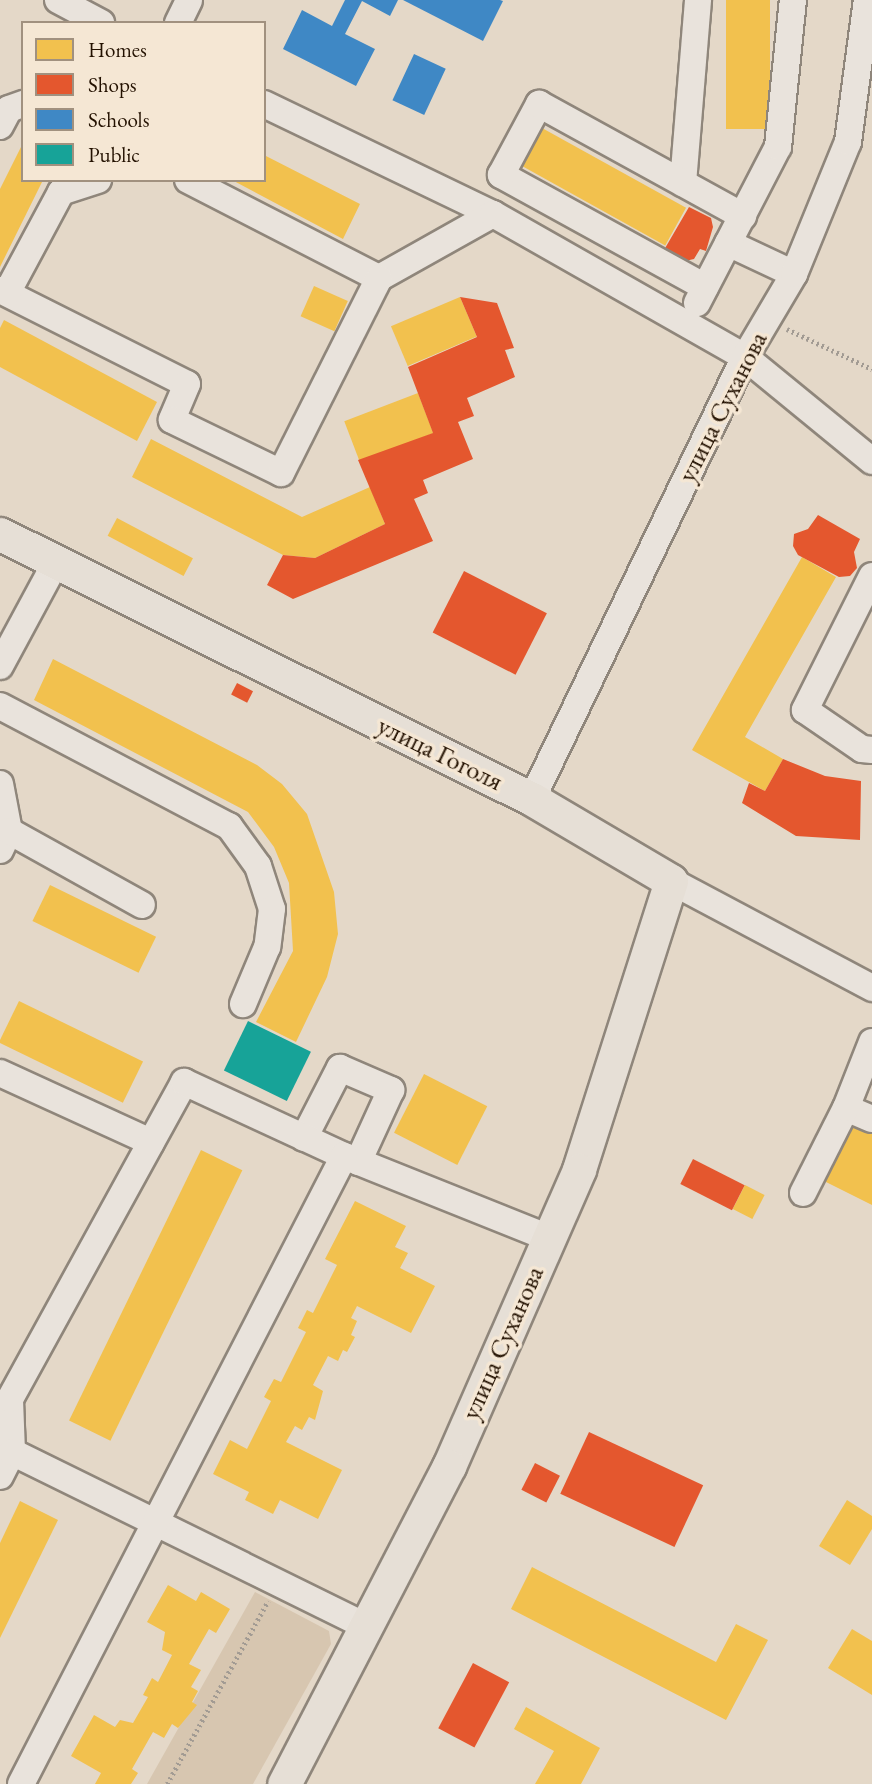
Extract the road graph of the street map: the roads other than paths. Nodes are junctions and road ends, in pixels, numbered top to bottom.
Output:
1 (58, 0) edge
2 (189, 0) edge
3 (698, 0) edge
4 (793, 0) edge
5 (867, 0) edge
6 (97, 21) edge
7 (179, 21) edge
8 (266, 105) edge
9 (92, 182) edge
10 (192, 182) edge
11 (683, 183) junction
12 (493, 214) junction
13 (743, 216) junction
14 (728, 243) junction
15 (794, 274) junction
16 (379, 278) junction
17 (705, 288) junction
18 (4, 291) edge
19 (688, 321) junction
20 (745, 357) junction
21 (872, 461) edge
22 (0, 534) edge
23 (55, 564) junction
24 (872, 576) edge
25 (0, 666) edge
26 (0, 706) edge
27 (872, 750) edge
28 (0, 784) edge
29 (531, 799) junction
30 (5, 841) edge
31 (671, 881) junction
32 (142, 905) dead end
33 (872, 988) edge
34 (243, 1004) dead end
35 (872, 1042) edge
36 (0, 1073) edge
37 (846, 1108) junction
38 (872, 1119) edge
39 (304, 1138) junction
40 (151, 1142) junction
41 (351, 1159) junction
42 (803, 1193) dead end
43 (549, 1238) junction
44 (12, 1452) junction
45 (0, 1476) edge
46 (154, 1520) junction
47 (367, 1627) junction
48 (21, 1784) edge
49 (284, 1784) edge

1 - 6 street
2 - 7 street
3 - 11 street
4 - 13 street
5 - 15 street, улица Суханова
8 - 12 street
9 - 18 street
10 - 16 street
11 - 13 street
11 - 17 street
12 - 16 street
12 - 19 street
13 - 14 street
14 - 15 street
14 - 17 street
15 - 20 street, улица Суханова
16 - 18 street
17 - 19 street
19 - 20 street
20 - 21 street
20 - 29 street, улица Суханова
22 - 23 main road, улица Гоголя
23 - 25 street
23 - 29 main road, улица Гоголя
24 - 27 street
26 - 34 street
28 - 30 street
29 - 31 main road, улица Гоголя
30 - 32 street
31 - 33 street, улица Гоголя
31 - 43 main road, улица Суханова
35 - 37 street
36 - 40 street
37 - 38 street
37 - 42 street
39 - 40 street
39 - 41 street
39 - 41 street
40 - 44 street
41 - 43 street
41 - 46 street
43 - 47 main road, улица Суханова
44 - 45 street
44 - 46 street
46 - 47 street
46 - 48 street
47 - 49 main road, улица Суханова

